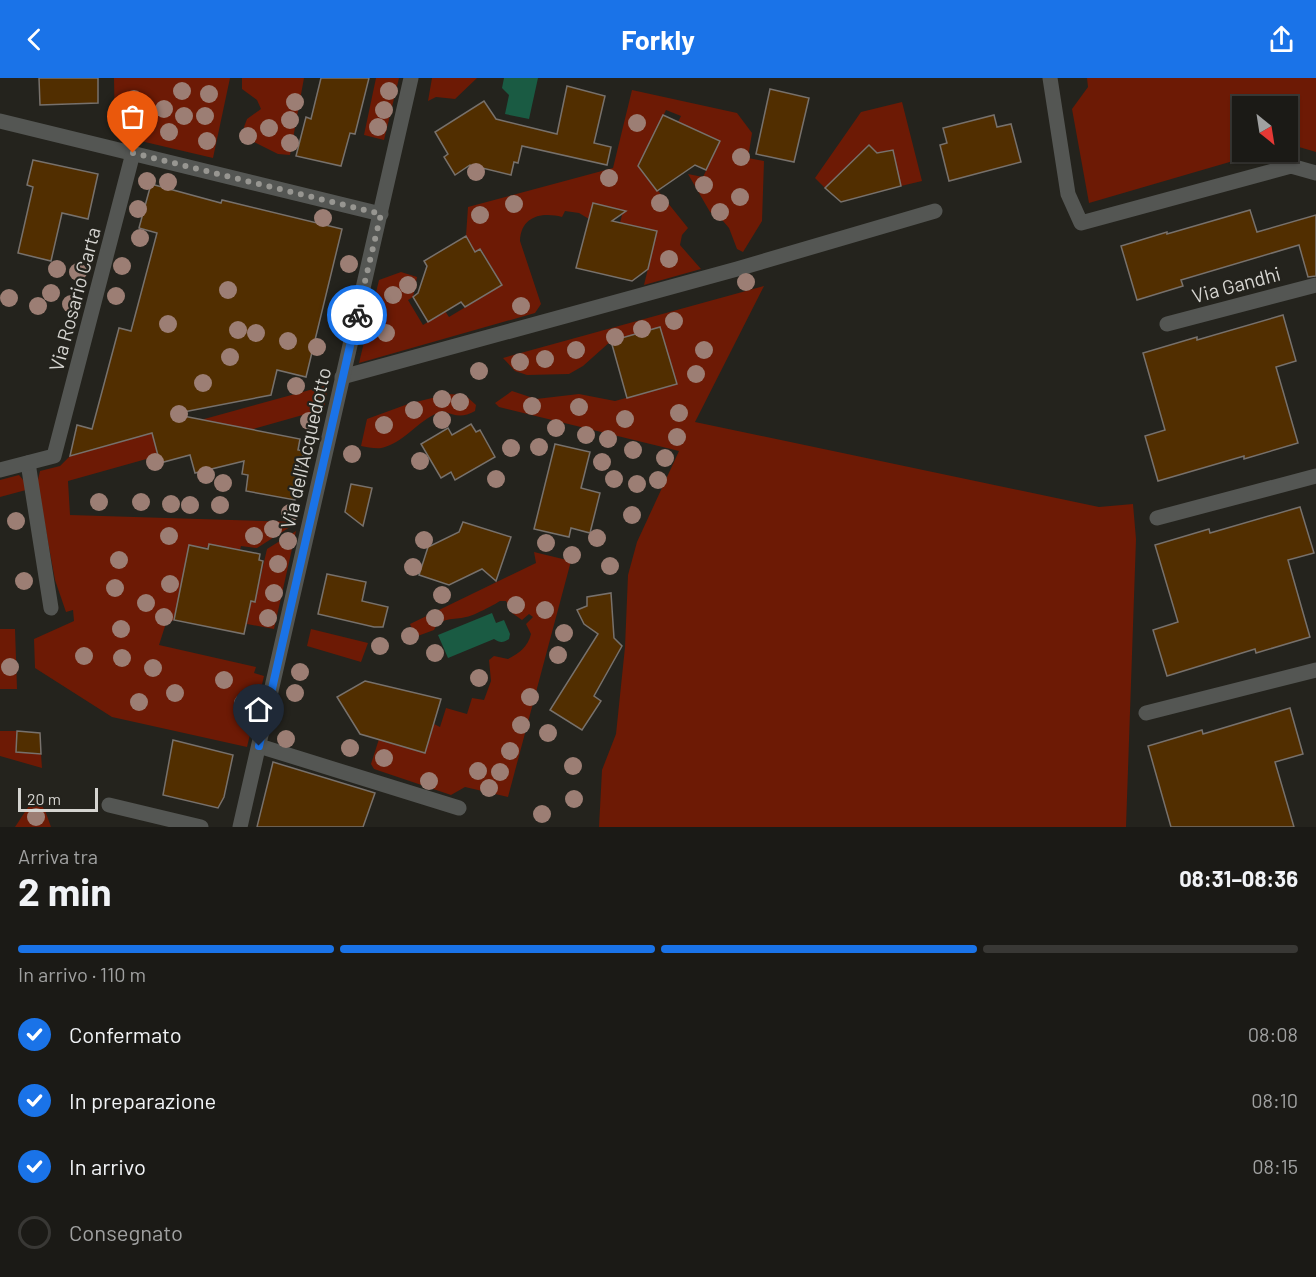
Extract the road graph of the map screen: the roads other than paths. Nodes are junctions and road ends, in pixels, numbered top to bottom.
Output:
1 (411, 78) edge
2 (1050, 78) edge
3 (0, 121) edge
4 (133, 153) junction
5 (1316, 173) edge
6 (935, 211) dead end
7 (381, 214) junction
8 (1316, 285) edge
9 (1167, 324) dead end
10 (342, 377) junction
11 (28, 463) junction
12 (0, 470) edge
13 (1316, 476) edge
14 (1157, 518) dead end
15 (51, 608) dead end
16 (1316, 670) edge
17 (1146, 713) dead end
18 (259, 746) junction
19 (110, 805) dead end
20 (459, 808) dead end
21 (201, 827) edge
22 (240, 827) edge

1 - 7 street, Via dell'Acquedotto
2 - 5 street
3 - 4 street
4 - 7 street
4 - 11 street, Via Rosario Carta
6 - 10 street
7 - 10 street, Via dell'Acquedotto
8 - 9 street, Via Gandhi
10 - 18 street, Via dell'Acquedotto
11 - 12 street
11 - 15 street
13 - 14 street
16 - 17 street
18 - 20 street
18 - 22 street, Via dell'Acquedotto
19 - 21 street

